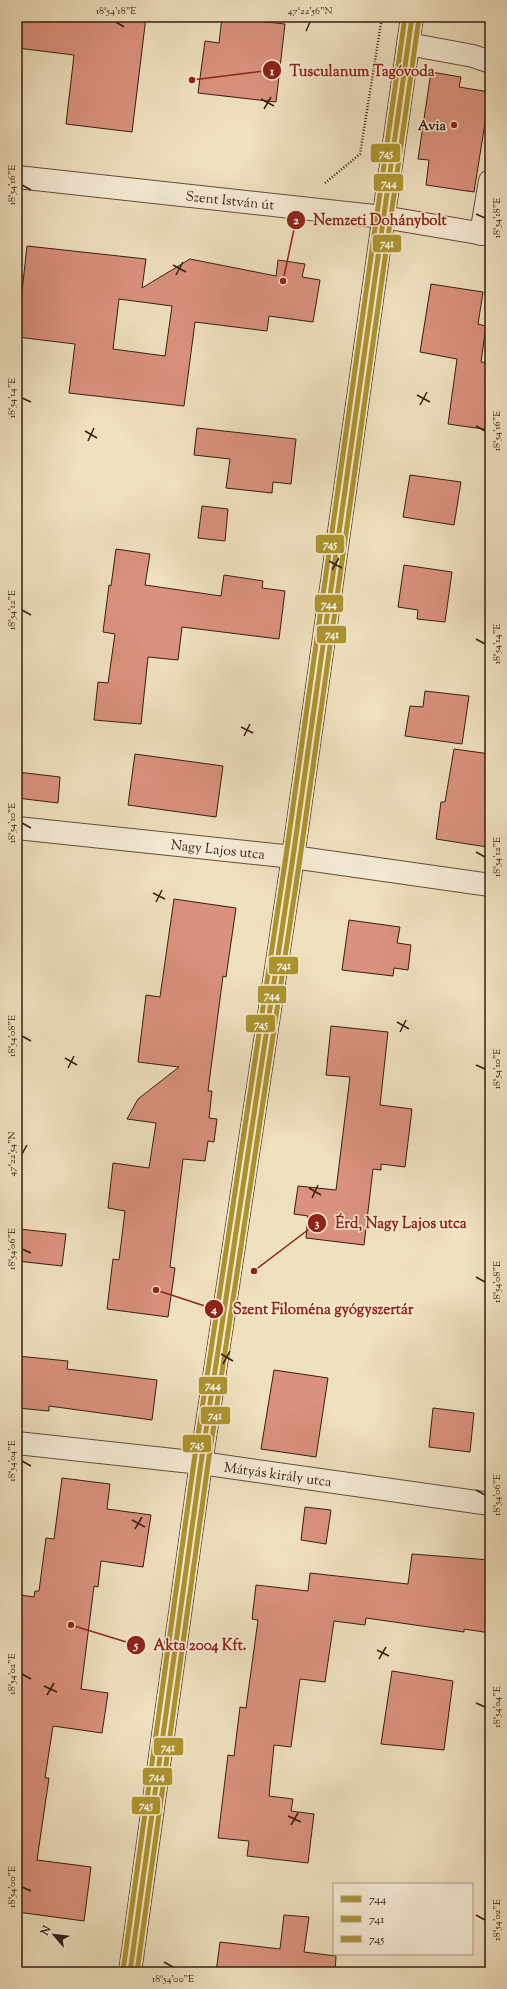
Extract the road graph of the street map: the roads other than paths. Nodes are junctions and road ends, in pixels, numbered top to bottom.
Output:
1 (412, 17) edge
2 (408, 44) junction
3 (490, 62) edge
4 (17, 177) edge
5 (490, 181) edge
6 (383, 217) junction
7 (486, 235) edge
8 (17, 828) edge
9 (293, 857) junction
10 (490, 885) edge
11 (17, 1443) edge
12 (201, 1463) junction
13 (490, 1504) edge
14 (130, 1972) edge

1 - 2 street
2 - 3 street
2 - 6 street
4 - 6 street, Szent István út
5 - 7 street
6 - 7 street, Szent István út
6 - 9 street
8 - 9 street, Nagy Lajos utca
9 - 10 street, Nagy Lajos utca
9 - 12 street
11 - 12 street, Mátyás király utca
12 - 13 street, Mátyás király utca
12 - 14 street

